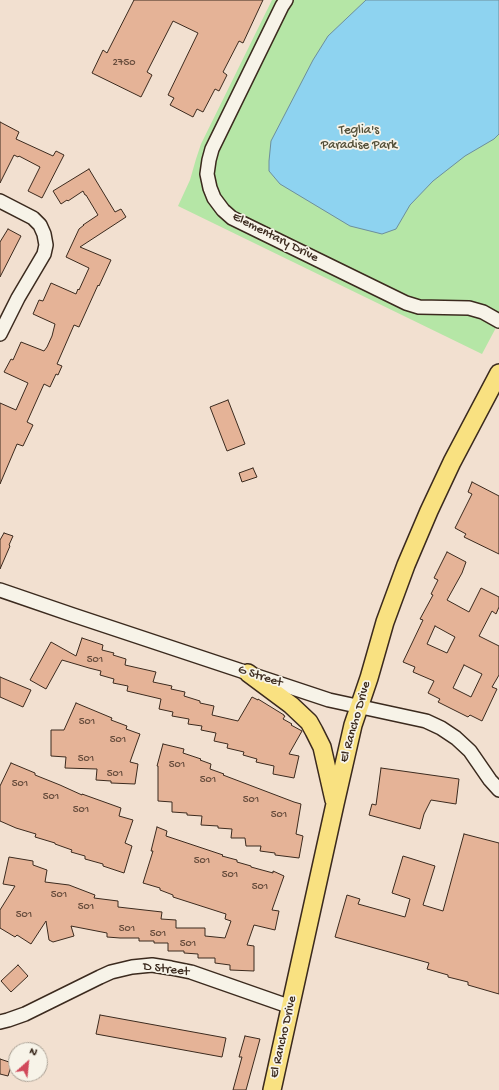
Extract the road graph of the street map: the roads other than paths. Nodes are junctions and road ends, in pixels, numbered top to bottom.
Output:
1 (286, 0) edge
2 (0, 201) edge
3 (499, 320) edge
4 (0, 334) edge
5 (499, 373) edge
6 (0, 590) edge
7 (248, 673) junction
8 (359, 707) junction
9 (499, 790) edge
10 (335, 804) junction
11 (291, 1008) junction
12 (0, 1022) edge
13 (272, 1090) edge

1 - 3 street, Elementary Drive
2 - 4 street
5 - 8 main road, El Rancho Drive
6 - 7 street, G Street
7 - 8 street, G Street
7 - 10 main road
8 - 9 street, G Street
8 - 10 main road, El Rancho Drive
10 - 11 main road, El Rancho Drive
11 - 12 street, D Street
11 - 13 main road, El Rancho Drive

